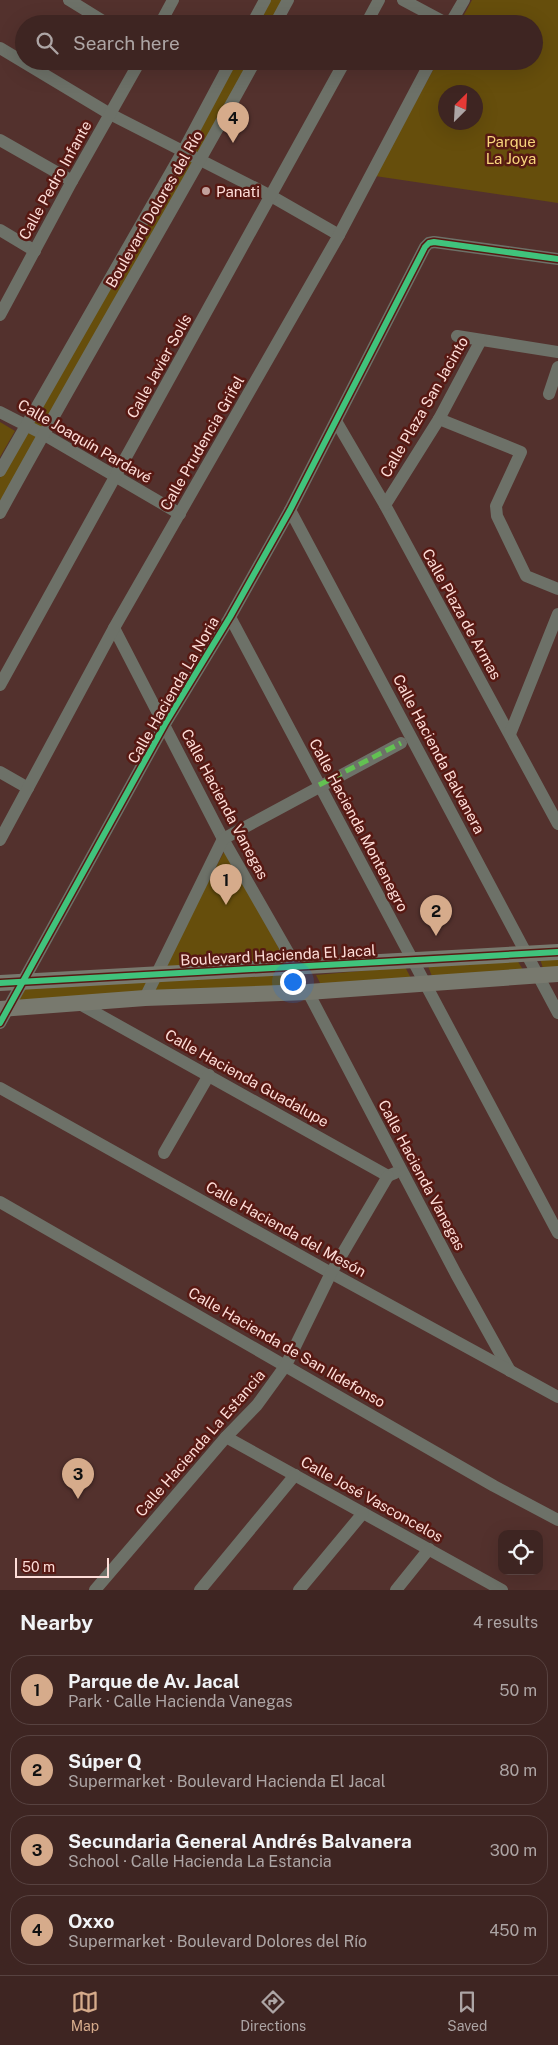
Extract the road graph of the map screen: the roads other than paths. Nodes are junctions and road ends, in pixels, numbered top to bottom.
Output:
1 (69, 0) edge
2 (173, 0) edge
3 (265, 0) edge
4 (288, 0) edge
5 (379, 0) edge
6 (402, 0) edge
7 (464, 0) edge
8 (93, 15) edge
9 (165, 15) edge
10 (257, 15) edge
11 (280, 15) edge
12 (371, 15) edge
13 (431, 15) edge
14 (455, 15) edge
15 (0, 48) edge
16 (15, 57) edge
17 (37, 70) edge
18 (135, 70) edge
19 (227, 70) edge
20 (250, 70) edge
21 (340, 70) edge
22 (426, 70) edge
23 (110, 114) junction
24 (0, 140) edge
25 (183, 151) junction
26 (201, 160) junction
27 (72, 181) junction
28 (271, 196) junction
29 (0, 230) edge
30 (339, 236) junction
31 (35, 251) junction
32 (558, 259) edge
33 (92, 310) junction
34 (0, 315) edge
35 (109, 320) junction
36 (457, 336) dead end
37 (481, 340) junction
38 (558, 352) edge
39 (558, 367) edge
40 (548, 394) dead end
41 (0, 412) edge
42 (439, 419) junction
43 (336, 421) junction
44 (26, 425) junction
45 (43, 434) junction
46 (0, 471) edge
47 (116, 477) junction
48 (385, 505) junction
49 (2, 507) edge
50 (290, 510) junction
51 (180, 514) junction
52 (558, 588) edge
53 (558, 614) edge
54 (230, 617) junction
55 (114, 628) junction
56 (0, 685) edge
57 (165, 724) junction
58 (510, 734) junction
59 (401, 743) dead end
60 (0, 772) edge
61 (319, 785) junction
62 (28, 788) junction
63 (558, 824) edge
64 (222, 839) junction
65 (0, 840) edge
66 (558, 952) edge
67 (526, 953) junction
68 (414, 960) junction
69 (297, 968) junction
70 (156, 974) junction
71 (558, 974) edge
72 (538, 975) junction
73 (24, 981) junction
74 (0, 983) edge
75 (427, 984) junction
76 (308, 992) junction
77 (145, 998) junction
78 (78, 1003) junction
79 (558, 1013) edge
80 (3, 1014) edge
81 (209, 1075) junction
82 (0, 1088) edge
83 (164, 1153) dead end
84 (401, 1170) junction
85 (388, 1176) junction
86 (0, 1202) edge
87 (558, 1233) edge
88 (331, 1273) junction
89 (286, 1365) junction
90 (510, 1371) junction
91 (558, 1397) edge
92 (226, 1437) junction
93 (295, 1475) junction
94 (363, 1513) junction
95 (558, 1520) edge
96 (429, 1549) junction
97 (95, 1590) edge
98 (200, 1590) edge
99 (299, 1590) edge
100 (396, 1590) edge
101 (502, 1590) edge

1 - 8 street
2 - 9 street
3 - 10 street
4 - 11 street
5 - 12 street
6 - 13 street
7 - 14 street
15 - 16 street
17 - 23 street
18 - 23 street, Calle Pedro Infante
19 - 25 street, Boulevard Dolores del Río
20 - 26 street, Boulevard Dolores del Río
21 - 28 street, Calle Javier Solís
22 - 30 street, Calle Prudencia Grifel
23 - 25 street
23 - 27 street, Calle Pedro Infante
24 - 27 street
25 - 26 street
25 - 33 street, Boulevard Dolores del Río
26 - 28 street
26 - 35 street, Boulevard Dolores del Río
27 - 31 street, Calle Pedro Infante
28 - 30 street
28 - 47 street, Calle Javier Solís
29 - 31 street
30 - 51 street, Calle Prudencia Grifel
31 - 34 street, Calle Pedro Infante
32 - 43 street, Calle Hacienda La Noria
33 - 35 street
33 - 44 street, Boulevard Dolores del Río
35 - 45 street, Boulevard Dolores del Río
36 - 37 street
37 - 38 street, Calle Plaza San Jacinto
37 - 42 street, Calle Plaza San Jacinto
39 - 40 street
41 - 44 street, Calle Joaquín Pardavé
42 - 48 street, Calle Plaza San Jacinto
42 - 52 street
43 - 48 street, Calle Plaza de Armas
43 - 50 street, Calle Hacienda La Noria
44 - 45 street, Calle Joaquín Pardavé
44 - 46 street, Boulevard Dolores del Río
45 - 47 street, Calle Joaquín Pardavé
45 - 49 street, Boulevard Dolores del Río
47 - 51 street, Calle Joaquín Pardavé
47 - 56 street, Calle Javier Solís
48 - 58 street, Calle Plaza de Armas
50 - 54 street, Calle Hacienda La Noria
50 - 67 street, Calle Hacienda Balvanera
51 - 55 street, Calle Prudencia Grifel
53 - 58 street
54 - 57 street, Calle Hacienda La Noria
54 - 61 street, Calle Hacienda Montenegro
55 - 57 street, Calle Hacienda Vanegas
55 - 62 street, Calle Prudencia Grifel
57 - 64 street, Calle Hacienda Vanegas
57 - 73 street, Calle Hacienda La Noria
58 - 63 street, Calle Plaza de Armas
59 - 61 street
60 - 62 street
61 - 64 street
61 - 68 street, Calle Hacienda Montenegro
62 - 65 street, Calle Prudencia Grifel
64 - 69 street, Calle Hacienda Vanegas
64 - 70 street
66 - 67 main road, Boulevard Hacienda El Jacal
67 - 68 main road, Boulevard Hacienda El Jacal
67 - 72 street, Calle Hacienda Balvanera
68 - 69 main road, Boulevard Hacienda El Jacal
68 - 75 street, Calle Hacienda Montenegro
69 - 70 main road, Boulevard Hacienda El Jacal
70 - 73 main road, Boulevard Hacienda El Jacal
70 - 77 street
71 - 72 main road
72 - 75 main road
72 - 79 street, Calle Hacienda Balvanera
73 - 74 main road, Boulevard Hacienda El Jacal
73 - 80 street, Calle Hacienda La Noria
75 - 76 main road
75 - 87 street, Calle Hacienda Montenegro
76 - 77 main road
76 - 84 street, Calle Hacienda Vanegas
77 - 78 main road
78 - 80 main road
78 - 81 street, Calle Hacienda Guadalupe
81 - 83 street
81 - 85 street, Calle Hacienda Guadalupe
82 - 88 street, Calle Hacienda del Mesón
84 - 85 street
84 - 90 street, Calle Hacienda Vanegas
85 - 88 street, Calle Hacienda La Estancia
86 - 89 street, Calle Hacienda de San Ildefonso
88 - 89 street, Calle Hacienda La Estancia
88 - 90 street, Calle Hacienda del Mesón
89 - 92 street, Calle Hacienda La Estancia
89 - 95 street, Calle Hacienda de San Ildefonso
90 - 91 street, Calle Hacienda del Mesón
92 - 93 street, Calle José Vasconcelos
92 - 97 street, Calle Hacienda La Estancia
93 - 94 street, Calle José Vasconcelos
93 - 98 street
94 - 96 street, Calle José Vasconcelos
94 - 99 street
96 - 100 street
96 - 101 street, Calle José Vasconcelos

